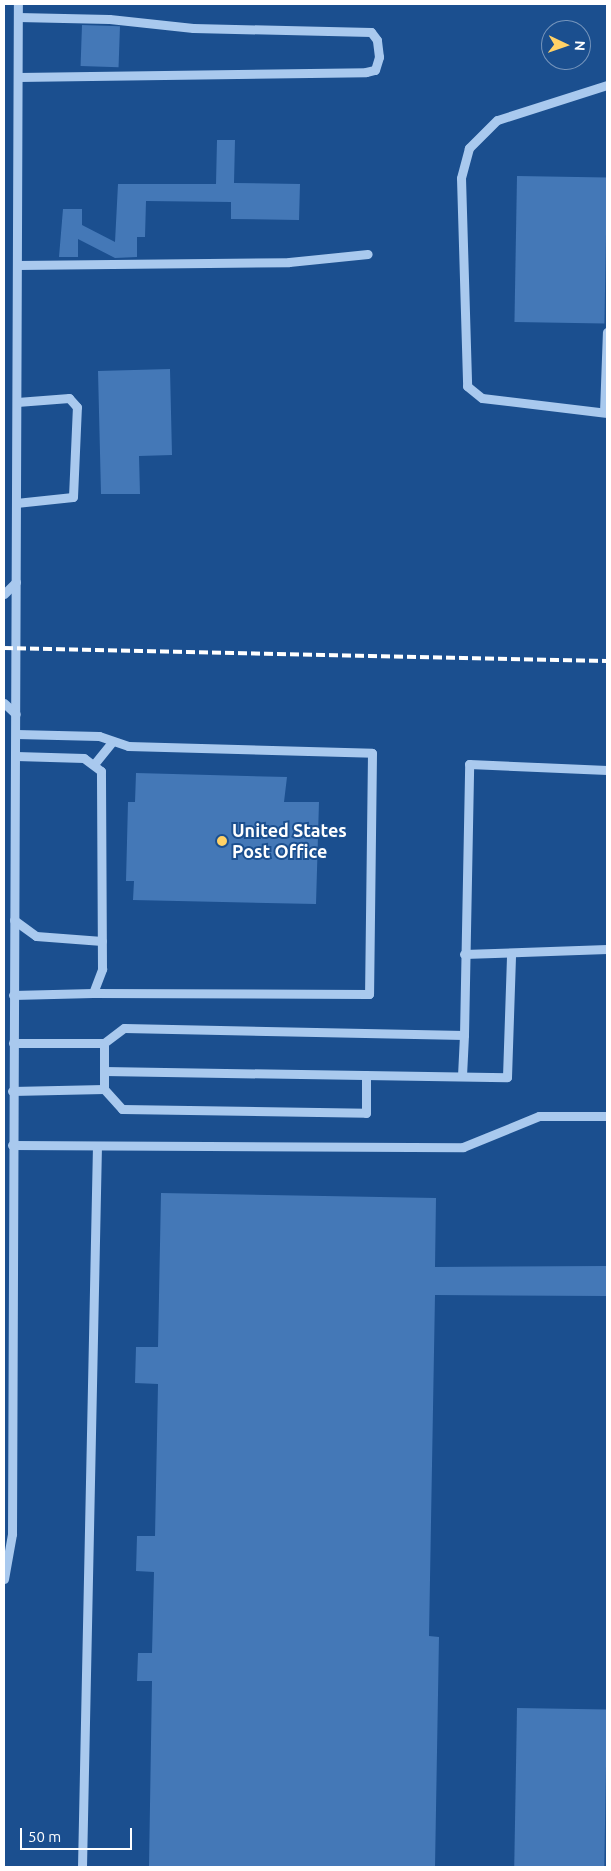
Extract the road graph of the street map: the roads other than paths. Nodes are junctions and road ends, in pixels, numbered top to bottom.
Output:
1 (18, 4) edge
2 (18, 17) junction
3 (18, 77) junction
4 (607, 85) edge
5 (368, 254) dead end
6 (17, 265) junction
7 (607, 332) edge
8 (606, 373) edge
9 (17, 402) junction
10 (606, 412) edge
11 (16, 503) junction
12 (16, 582) junction
13 (4, 594) edge
14 (4, 703) edge
15 (16, 714) junction
16 (16, 734) junction
17 (113, 741) junction
18 (16, 756) junction
19 (95, 763) junction
20 (607, 770) edge
21 (14, 920) junction
22 (102, 941) junction
23 (607, 949) edge
24 (464, 954) junction
25 (511, 954) junction
26 (93, 993) junction
27 (13, 995) junction
28 (464, 1035) junction
29 (13, 1043) junction
30 (104, 1044) junction
31 (104, 1071) junction
32 (366, 1075) junction
33 (462, 1076) junction
34 (104, 1089) junction
35 (12, 1091) junction
36 (607, 1116) edge
37 (12, 1145) junction
38 (97, 1147) junction
39 (4, 1579) edge
40 (82, 1867) edge

1 - 2 street
2 - 3 street
2 - 3 street
3 - 6 street
4 - 10 street
5 - 6 street
6 - 9 street
7 - 8 street
8 - 10 street
9 - 11 street
9 - 11 street
11 - 12 street
12 - 13 street
12 - 15 street
14 - 15 street
15 - 16 street
16 - 17 street
16 - 18 street
17 - 19 street
17 - 26 street
18 - 19 street
18 - 21 street
19 - 22 street
20 - 24 street
21 - 22 street
21 - 27 street
22 - 26 street
23 - 25 street
24 - 25 street
24 - 28 street
25 - 33 street
26 - 27 street
27 - 29 street
28 - 30 street
28 - 33 street
29 - 30 street
29 - 35 street
30 - 31 street
31 - 32 street
31 - 34 street
32 - 33 street
32 - 34 street
34 - 35 street
35 - 37 street
36 - 38 street
37 - 38 street
37 - 39 street
38 - 40 street

